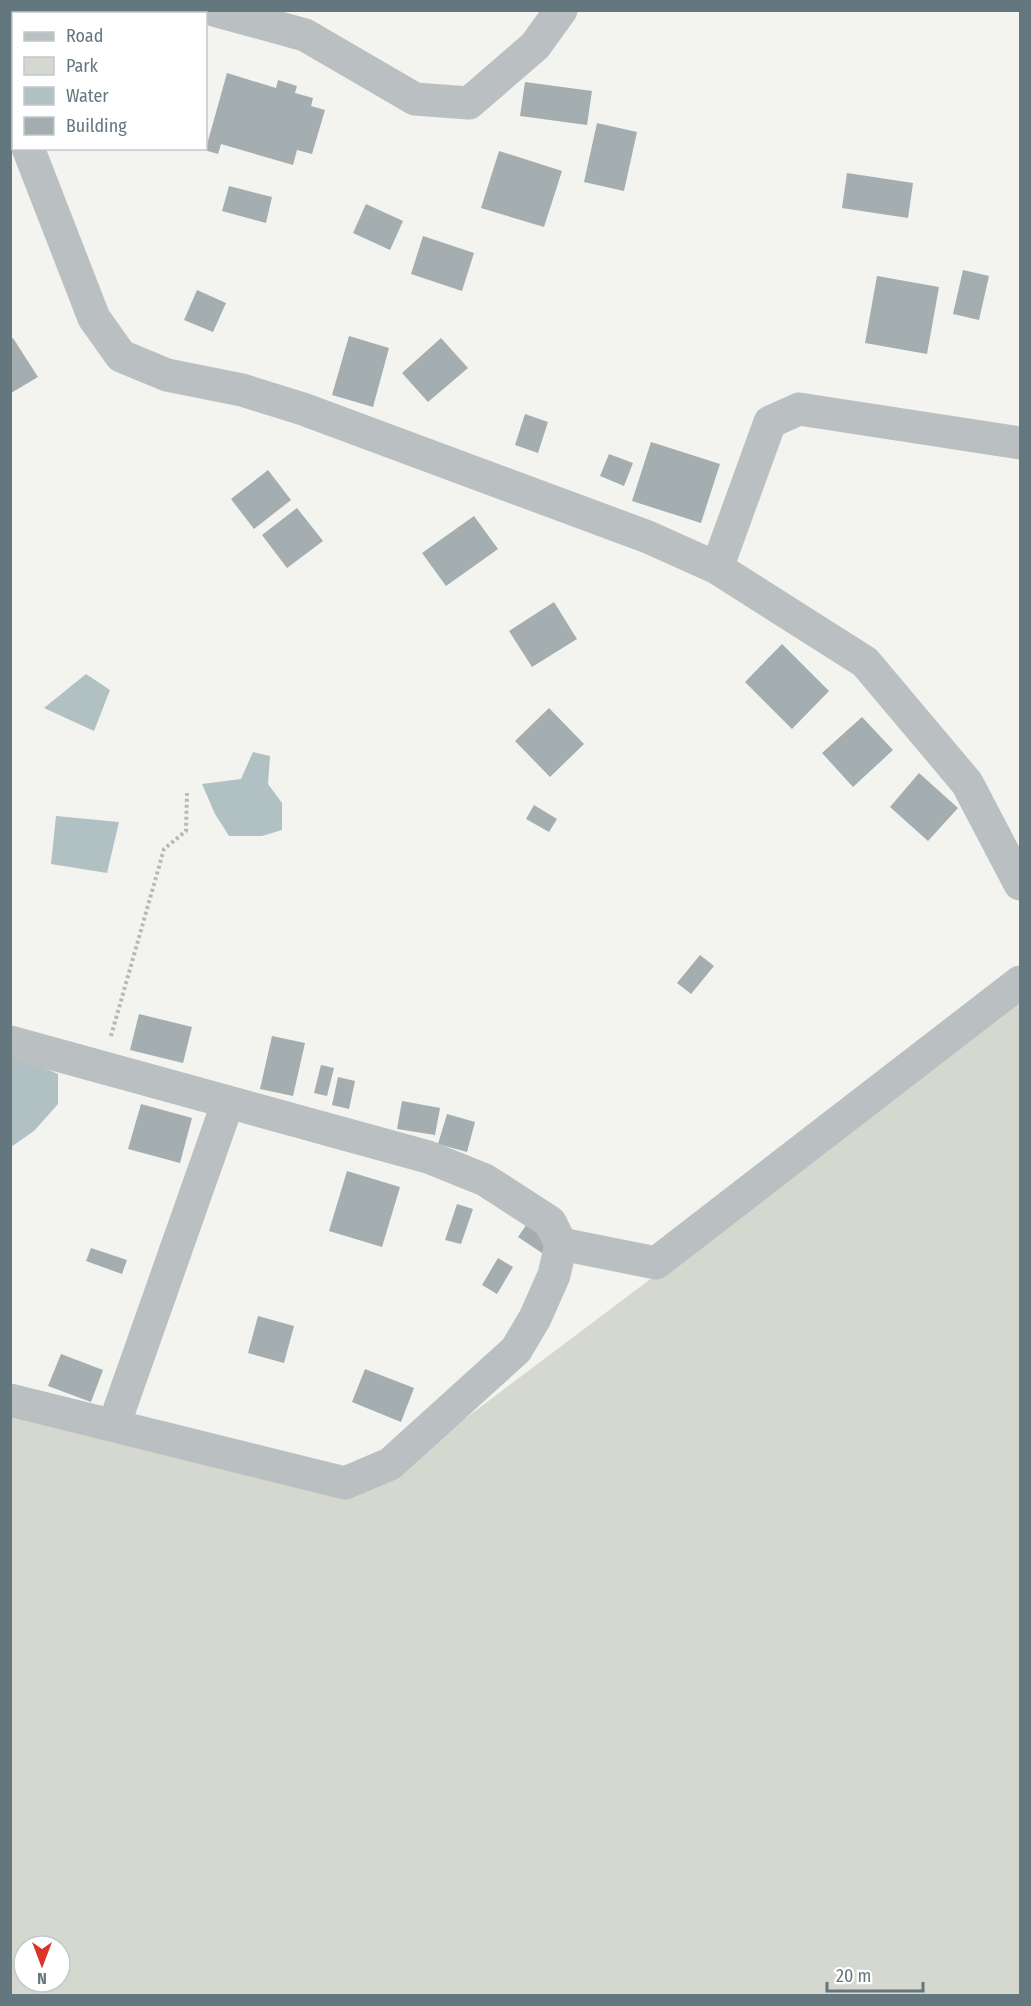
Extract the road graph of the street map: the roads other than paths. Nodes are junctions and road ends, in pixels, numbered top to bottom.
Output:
1 (214, 10) edge
2 (561, 10) edge
3 (29, 150) edge
4 (1020, 443) edge
5 (717, 568) junction
6 (1020, 884) edge
7 (1020, 982) edge
8 (10, 1042) edge
9 (228, 1102) junction
10 (561, 1244) junction
11 (10, 1400) edge
12 (114, 1425) junction

1 - 2 street
3 - 5 street
4 - 5 street
5 - 6 street
7 - 10 street
8 - 9 street
9 - 10 street
9 - 12 street
10 - 12 street
11 - 12 street

